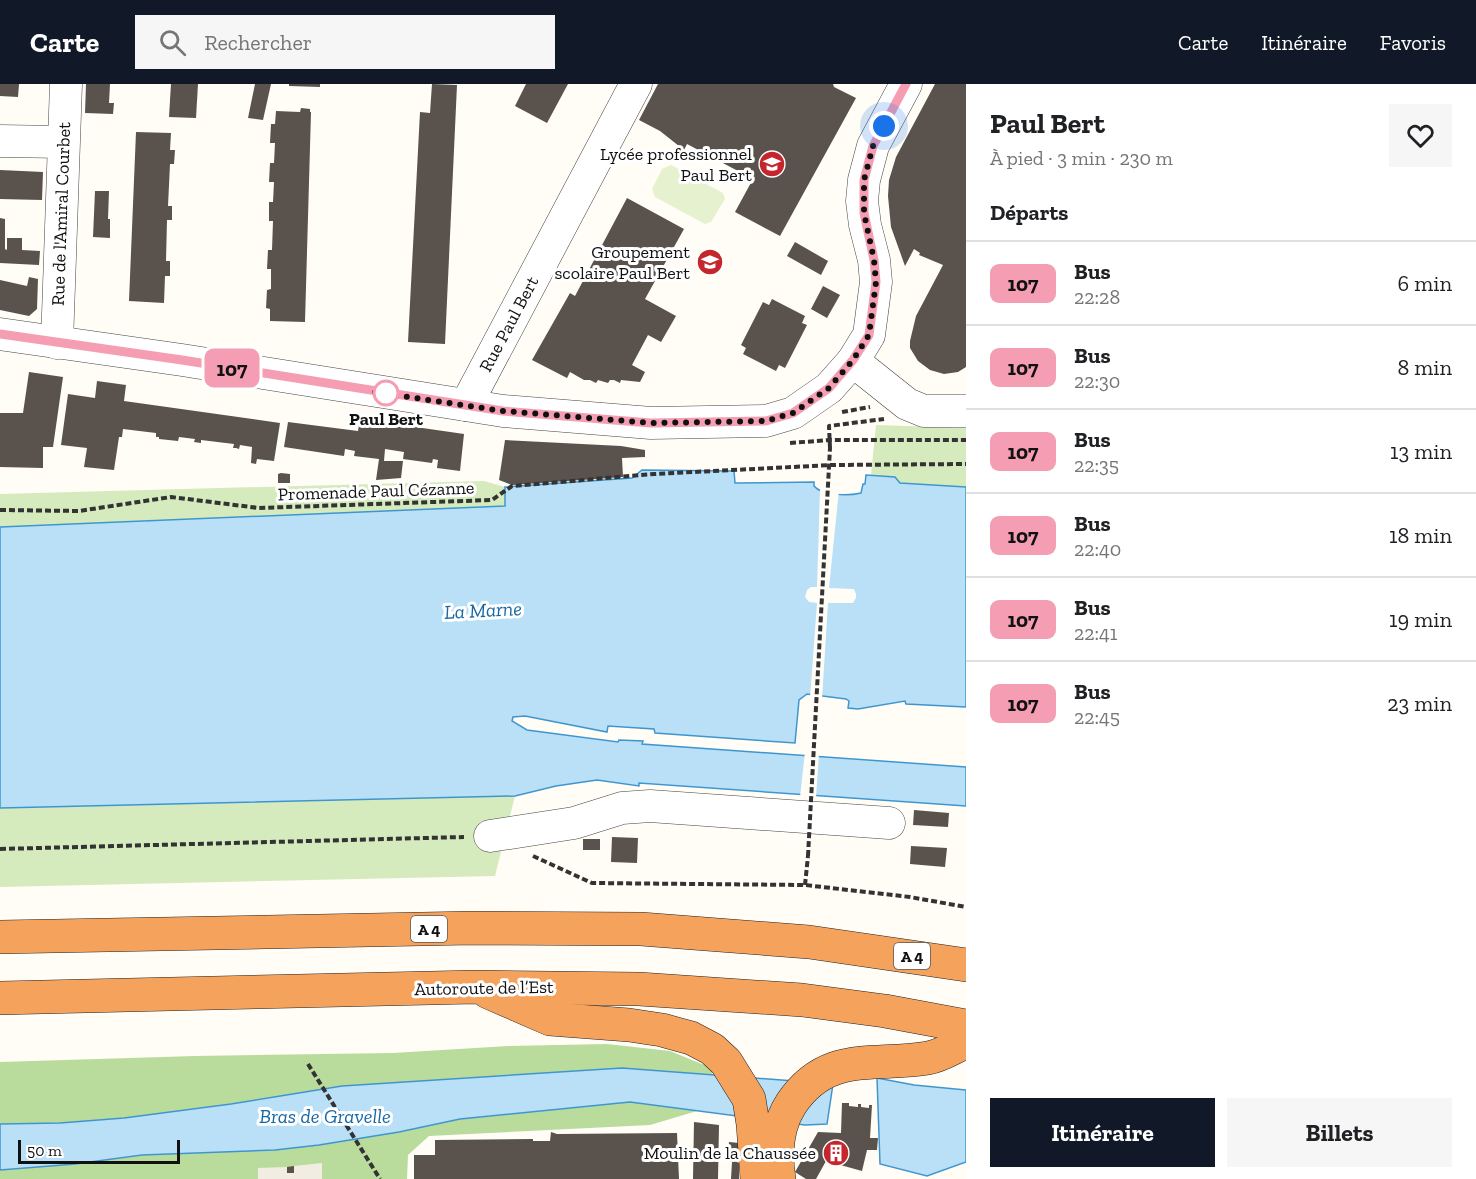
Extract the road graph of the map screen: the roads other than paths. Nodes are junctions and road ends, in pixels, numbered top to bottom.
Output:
1 (66, 84) edge
2 (636, 84) edge
3 (906, 84) edge
4 (0, 141) edge
5 (63, 142) junction
6 (0, 334) edge
7 (57, 343) junction
8 (853, 360) junction
9 (466, 405) junction
10 (966, 411) edge
11 (889, 823) dead end
12 (490, 836) dead end
13 (0, 937) edge
14 (966, 965) edge
15 (475, 987) junction
16 (0, 998) edge
17 (966, 1026) edge
18 (966, 1042) edge
19 (757, 1179) edge
20 (778, 1179) edge

1 - 5 street, Rue de l'Amiral Courbet
2 - 9 street, Rue Paul Bert
3 - 8 street
4 - 5 street
5 - 7 street, Rue de l'Amiral Courbet
6 - 7 street
7 - 9 street
8 - 9 street
8 - 10 street
11 - 12 street
13 - 14 highway, A 4
15 - 16 highway, Autoroute de l’Est
15 - 17 highway, Autoroute de l’Est
15 - 19 highway
18 - 20 highway

